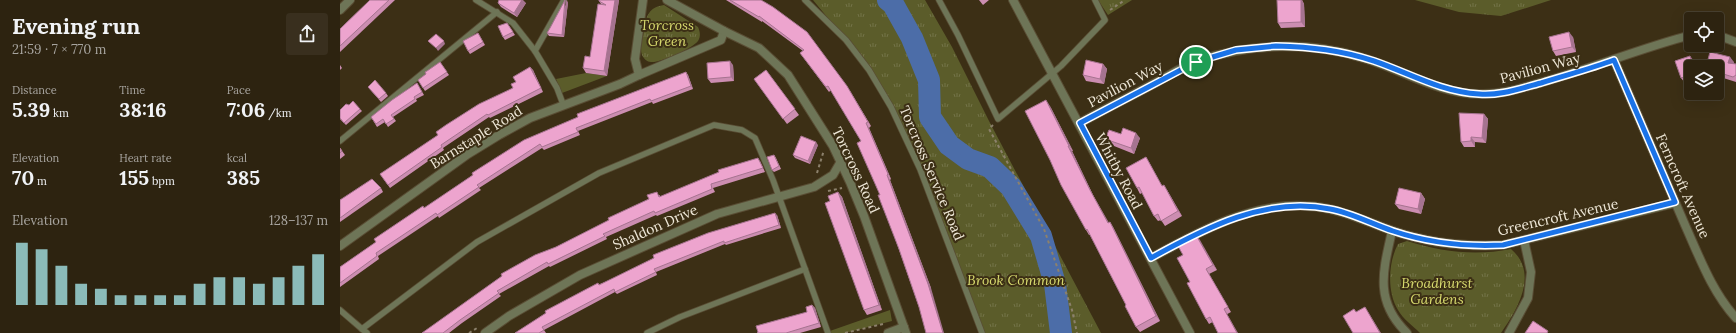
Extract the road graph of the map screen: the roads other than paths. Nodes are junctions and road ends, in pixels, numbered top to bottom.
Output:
1 (350, 0) edge
2 (476, 0) edge
3 (564, 0) edge
4 (643, 0) edge
5 (668, 0) edge
6 (805, 0) edge
7 (939, 0) edge
8 (1013, 0) edge
9 (1095, 0) edge
10 (340, 10) edge
11 (497, 12) junction
12 (724, 31) junction
13 (1684, 37) edge
14 (1724, 38) edge
15 (1736, 42) edge
16 (536, 51) junction
17 (1614, 60) junction
18 (1052, 73) junction
19 (639, 75) junction
20 (563, 104) junction
21 (1080, 123) junction
22 (340, 141) edge
23 (840, 163) junction
24 (779, 197) junction
25 (1675, 202) junction
26 (1392, 230) junction
27 (1524, 240) junction
28 (340, 246) edge
29 (1151, 258) junction
30 (805, 269) junction
31 (340, 310) edge
32 (1736, 318) edge
33 (905, 330) edge
34 (364, 331) edge
35 (891, 332) edge
36 (485, 333) edge
37 (647, 333) edge
38 (828, 333) edge
39 (982, 333) edge
40 (1190, 333) edge
41 (1407, 333) edge
42 (1509, 333) edge

1 - 10 street
2 - 11 lane
3 - 16 lane
4 - 19 street
5 - 12 street, Torcross Road
6 - 39 lane, Torcross Service Road
7 - 18 lane
8 - 18 street, Whitby Road
9 - 18 lane
11 - 16 lane
11 - 22 lane
12 - 19 street
12 - 23 street, Torcross Road
13 - 17 street, Pavilion Way
14 - 15 street
16 - 20 lane
17 - 21 street, Pavilion Way
17 - 25 street, Ferncroft Avenue
18 - 21 street, Whitby Road
19 - 20 street, Barnstaple Road
20 - 28 street, Barnstaple Road
21 - 29 street, Whitby Road
23 - 24 street, Shaldon Drive
23 - 33 street, Torcross Road
24 - 30 lane
24 - 34 lane
24 - 36 street, Shaldon Drive
25 - 27 street, Greencroft Avenue
25 - 32 street, Ferncroft Avenue
26 - 27 street, Greencroft Avenue
26 - 29 street, Greencroft Avenue
26 - 41 street
27 - 42 street
29 - 40 street, Whitby Road
30 - 37 lane
30 - 38 lane
31 - 34 lane
33 - 35 street

